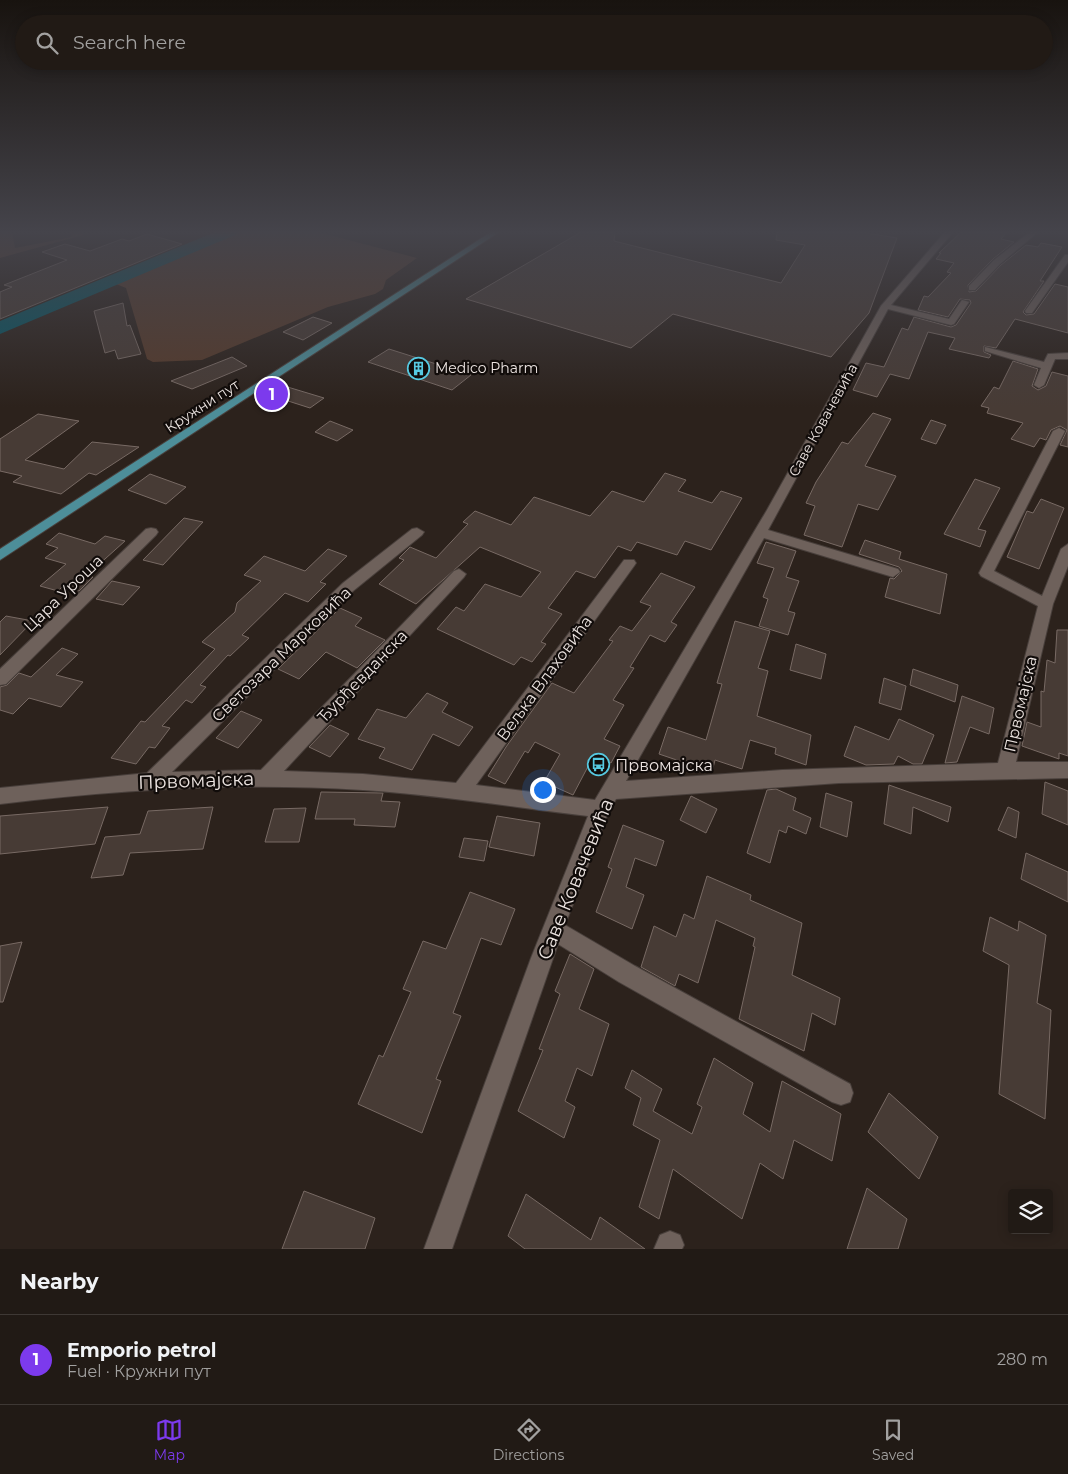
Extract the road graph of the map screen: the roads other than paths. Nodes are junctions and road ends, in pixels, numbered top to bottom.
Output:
1 (406, 290) edge
2 (898, 290) edge
3 (1044, 290) edge
4 (965, 302) dead end
5 (885, 306) junction
6 (1029, 310) dead end
7 (988, 349) dead end
8 (1068, 356) edge
9 (1046, 366) junction
10 (1039, 385) dead end
11 (1059, 431) dead end
12 (151, 532) dead end
13 (417, 532) dead end
14 (759, 532) junction
15 (1068, 549) edge
16 (0, 555) edge
17 (628, 563) dead end
18 (893, 572) dead end
19 (459, 574) dead end
20 (1046, 604) junction
21 (0, 679) edge
22 (1005, 770) junction
23 (1068, 770) edge
24 (265, 778) junction
25 (150, 782) junction
26 (459, 793) junction
27 (0, 796) edge
28 (605, 800) junction
29 (554, 930) junction
30 (841, 1093) dead end
31 (438, 1249) edge

1 - 16 main road, Кружни пут
2 - 5 street, Саве Ковачевића
3 - 6 street
4 - 5 street
5 - 14 street, Саве Ковачевића
7 - 9 street
8 - 9 street
9 - 10 street
11 - 20 street
12 - 21 street, Цара Уроша
13 - 25 street, Светозара Марковића
14 - 18 street
14 - 28 street, Саве Ковачевића
15 - 20 street, Првомајска
17 - 26 street, Вељка Влаховића
19 - 24 street, Ђурђевданска
20 - 22 street, Првомајска
22 - 23 street
22 - 28 street, Првомајска
24 - 25 street, Првомајска
24 - 26 street, Првомајска
25 - 27 street, Првомајска
26 - 28 street, Првомајска
28 - 29 street, Саве Ковачевића
29 - 30 street
29 - 31 street, Саве Ковачевића

